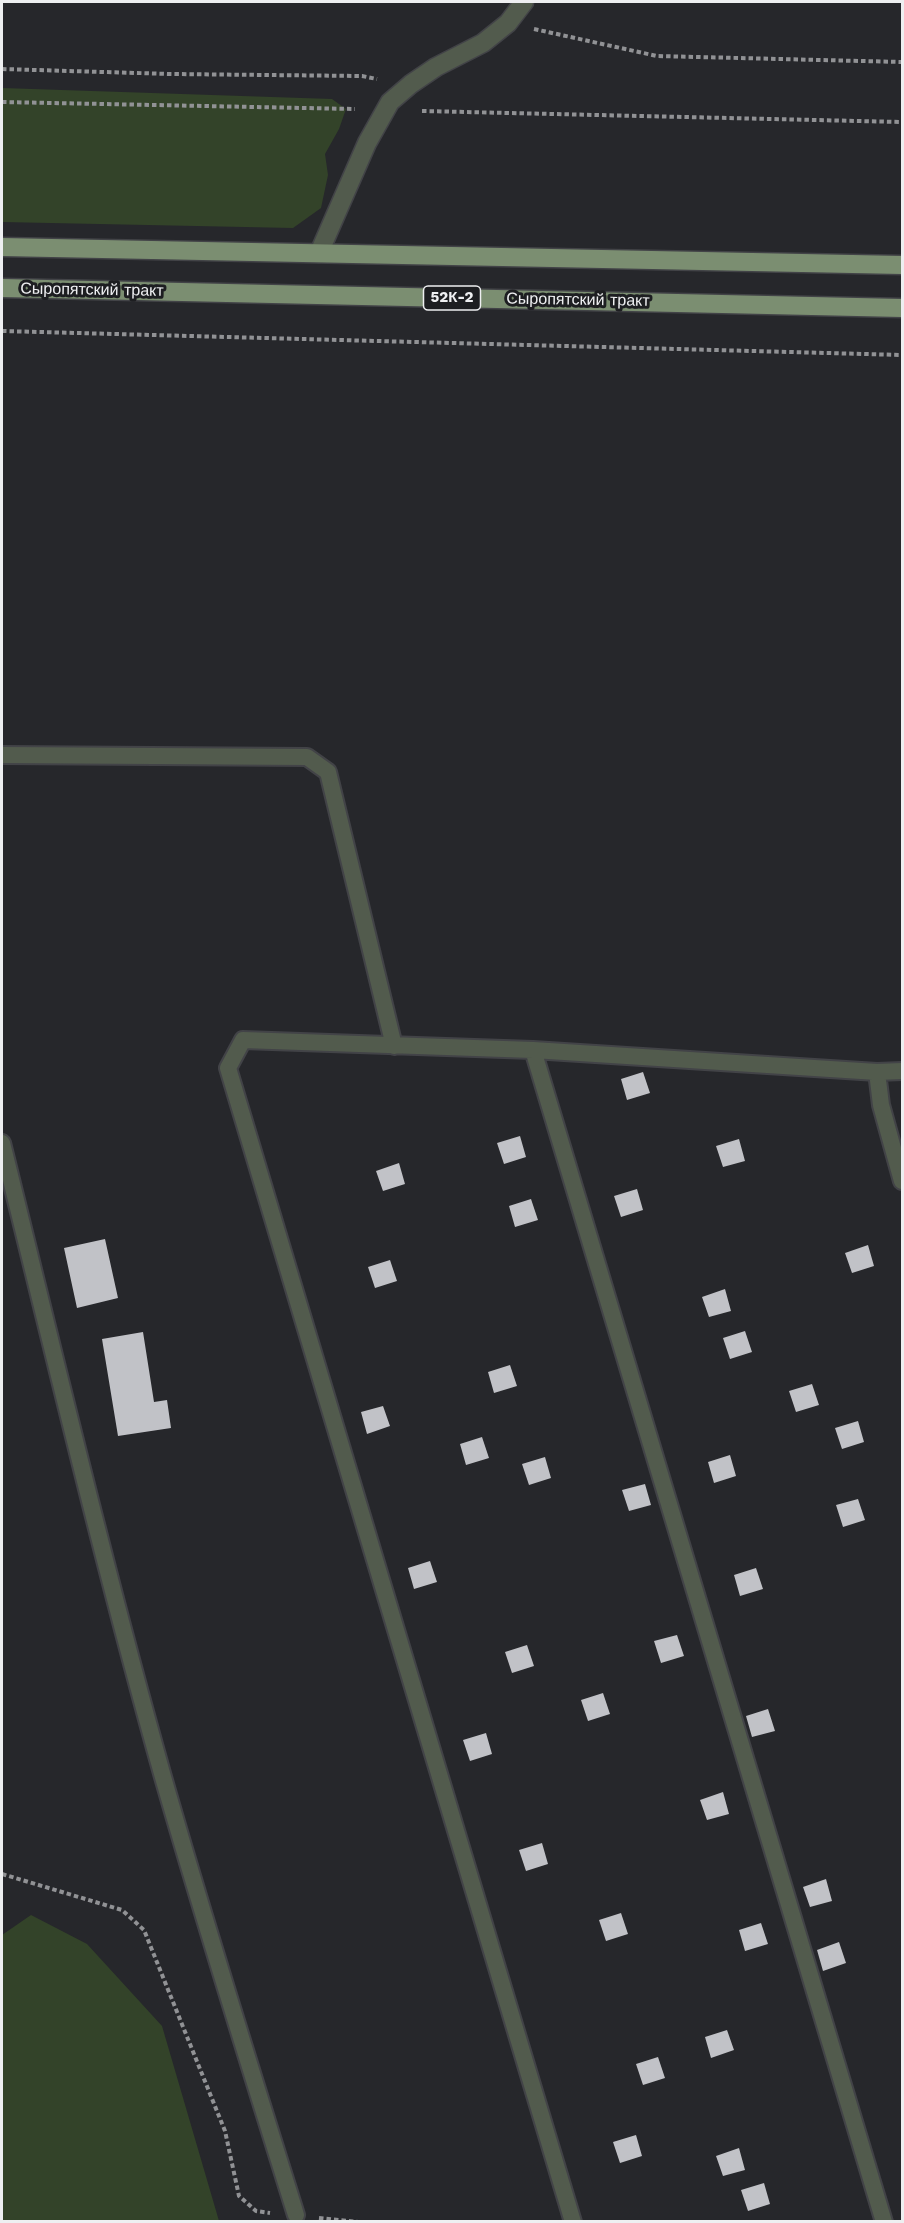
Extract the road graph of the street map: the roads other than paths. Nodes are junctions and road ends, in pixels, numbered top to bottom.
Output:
1 (524, 2) edge
2 (2, 247) edge
3 (318, 253) junction
4 (903, 265) edge
5 (2, 288) edge
6 (903, 308) edge
7 (2, 756) edge
8 (394, 1046) junction
9 (533, 1050) junction
10 (903, 1071) edge
11 (877, 1072) junction
12 (2, 1143) edge
13 (903, 1181) edge
14 (296, 2216) road end
15 (573, 2222) edge
16 (884, 2222) edge

1 - 3 street
2 - 3 main road
3 - 4 main road
5 - 6 main road, Сыропятский тракт / 52К-2
7 - 8 lane
8 - 9 lane
8 - 15 lane
9 - 11 lane
9 - 16 lane
10 - 11 lane
11 - 13 lane
12 - 14 lane

